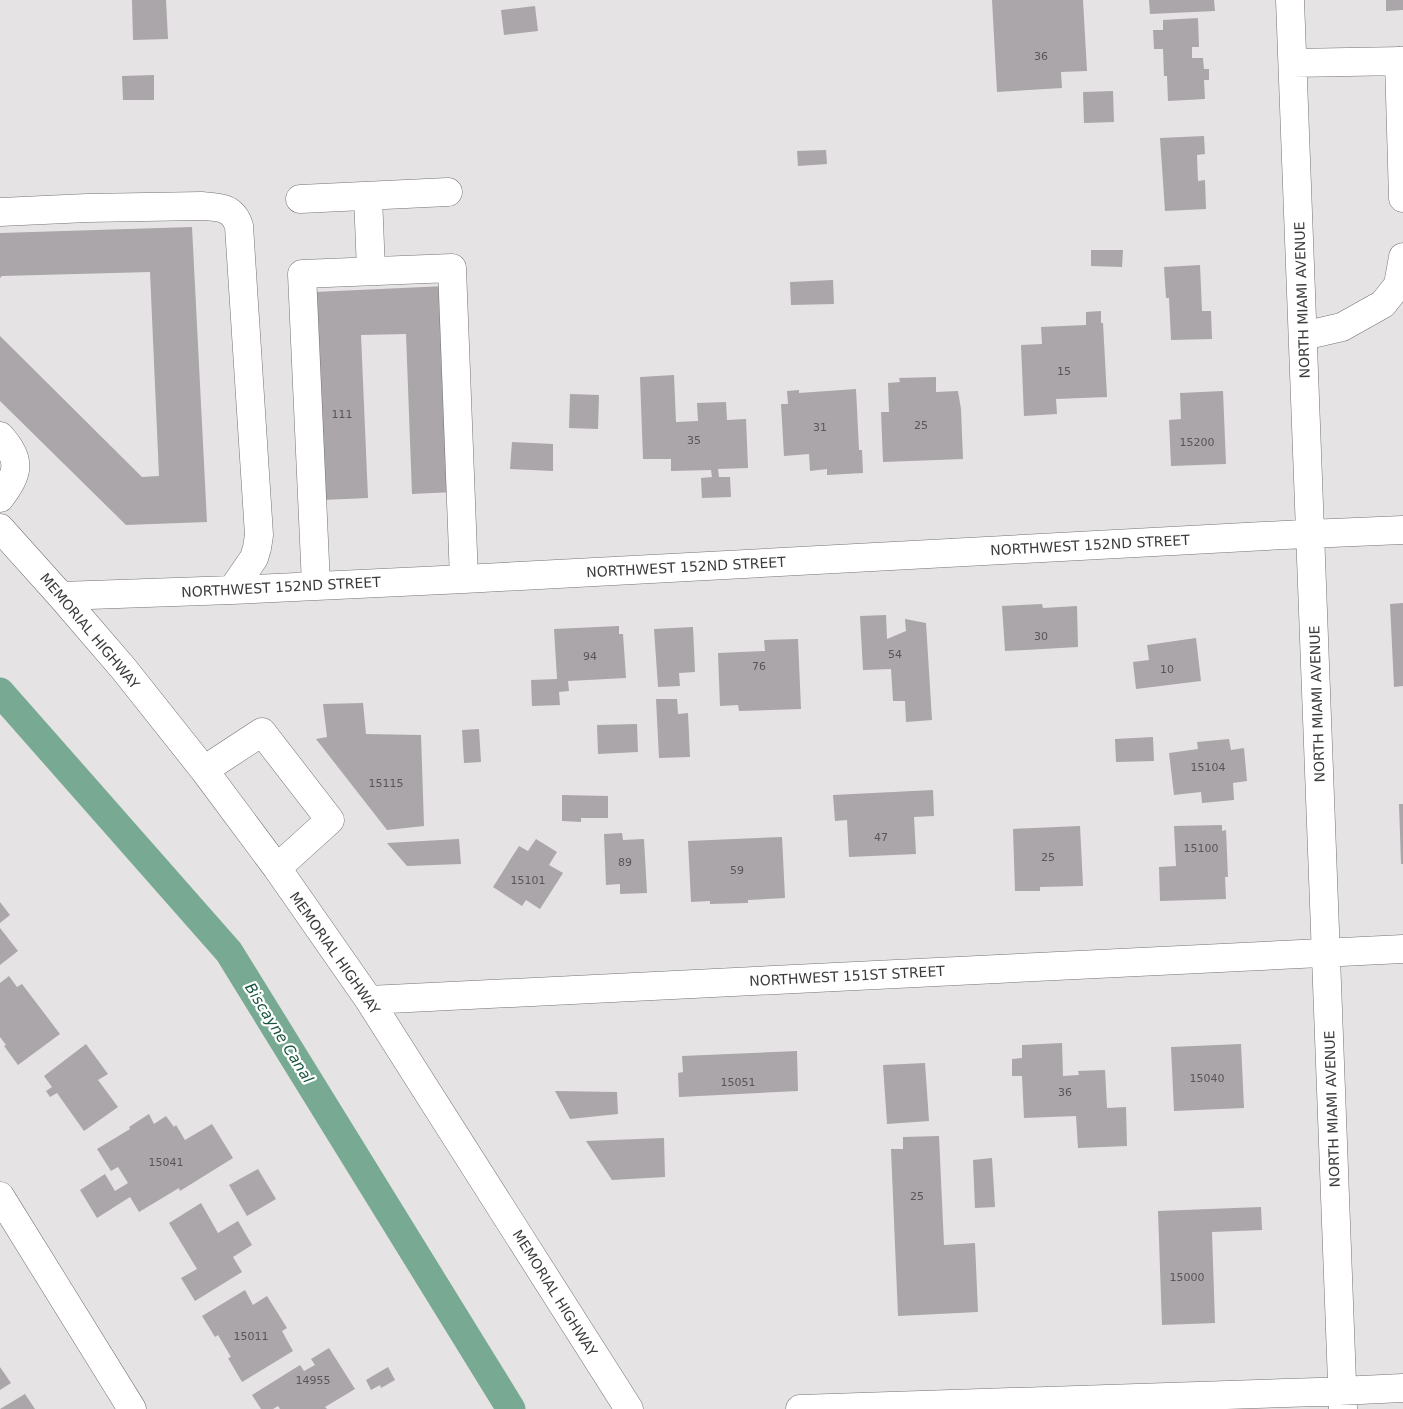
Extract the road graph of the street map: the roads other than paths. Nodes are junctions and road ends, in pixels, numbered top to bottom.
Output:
1 (1290, 0) edge
2 (1401, 61) edge
3 (1293, 63) junction
4 (448, 192) dead end
5 (368, 196) junction
6 (1403, 198) edge
7 (300, 199) dead end
8 (0, 212) edge
9 (1403, 257) edge
10 (371, 271) junction
11 (1303, 336) junction
12 (0, 436) edge
13 (0, 498) edge
14 (0, 528) edge
15 (1403, 530) edge
16 (1310, 533) junction
17 (464, 579) junction
18 (316, 586) junction
19 (232, 590) junction
20 (61, 596) junction
21 (204, 770) junction
22 (277, 868) junction
23 (1403, 950) edge
24 (1326, 953) junction
25 (369, 1000) junction
26 (0, 1196) edge
27 (1403, 1388) edge
28 (1343, 1400) edge
29 (1193, 1402) edge
30 (927, 1407) edge
31 (846, 1408) edge
32 (132, 1409) edge
33 (629, 1409) edge
34 (800, 1409) edge

1 - 3 street, NORTH MIAMI AVENUE
2 - 3 street
2 - 6 street
3 - 11 street, NORTH MIAMI AVENUE
4 - 5 street
5 - 7 street
5 - 10 street
8 - 19 street
9 - 11 street
10 - 17 street
10 - 18 street
11 - 16 street, NORTH MIAMI AVENUE
12 - 13 street
14 - 20 street, MEMORIAL HIGHWAY
15 - 16 street, NORTHWEST 152ND STREET
16 - 17 street, NORTHWEST 152ND STREET
16 - 24 street, NORTH MIAMI AVENUE
17 - 18 street, NORTHWEST 152ND STREET
18 - 19 street, NORTHWEST 152ND STREET
19 - 20 street, NORTHWEST 152ND STREET
20 - 21 street, MEMORIAL HIGHWAY
21 - 22 street, MEMORIAL HIGHWAY
21 - 22 street
22 - 25 street, MEMORIAL HIGHWAY
23 - 24 street, NORTHWEST 151ST STREET
24 - 25 street, NORTHWEST 151ST STREET
24 - 28 street, NORTH MIAMI AVENUE
25 - 33 street, MEMORIAL HIGHWAY
26 - 32 street
27 - 28 street
28 - 29 street
29 - 30 street
30 - 31 street
31 - 34 street

